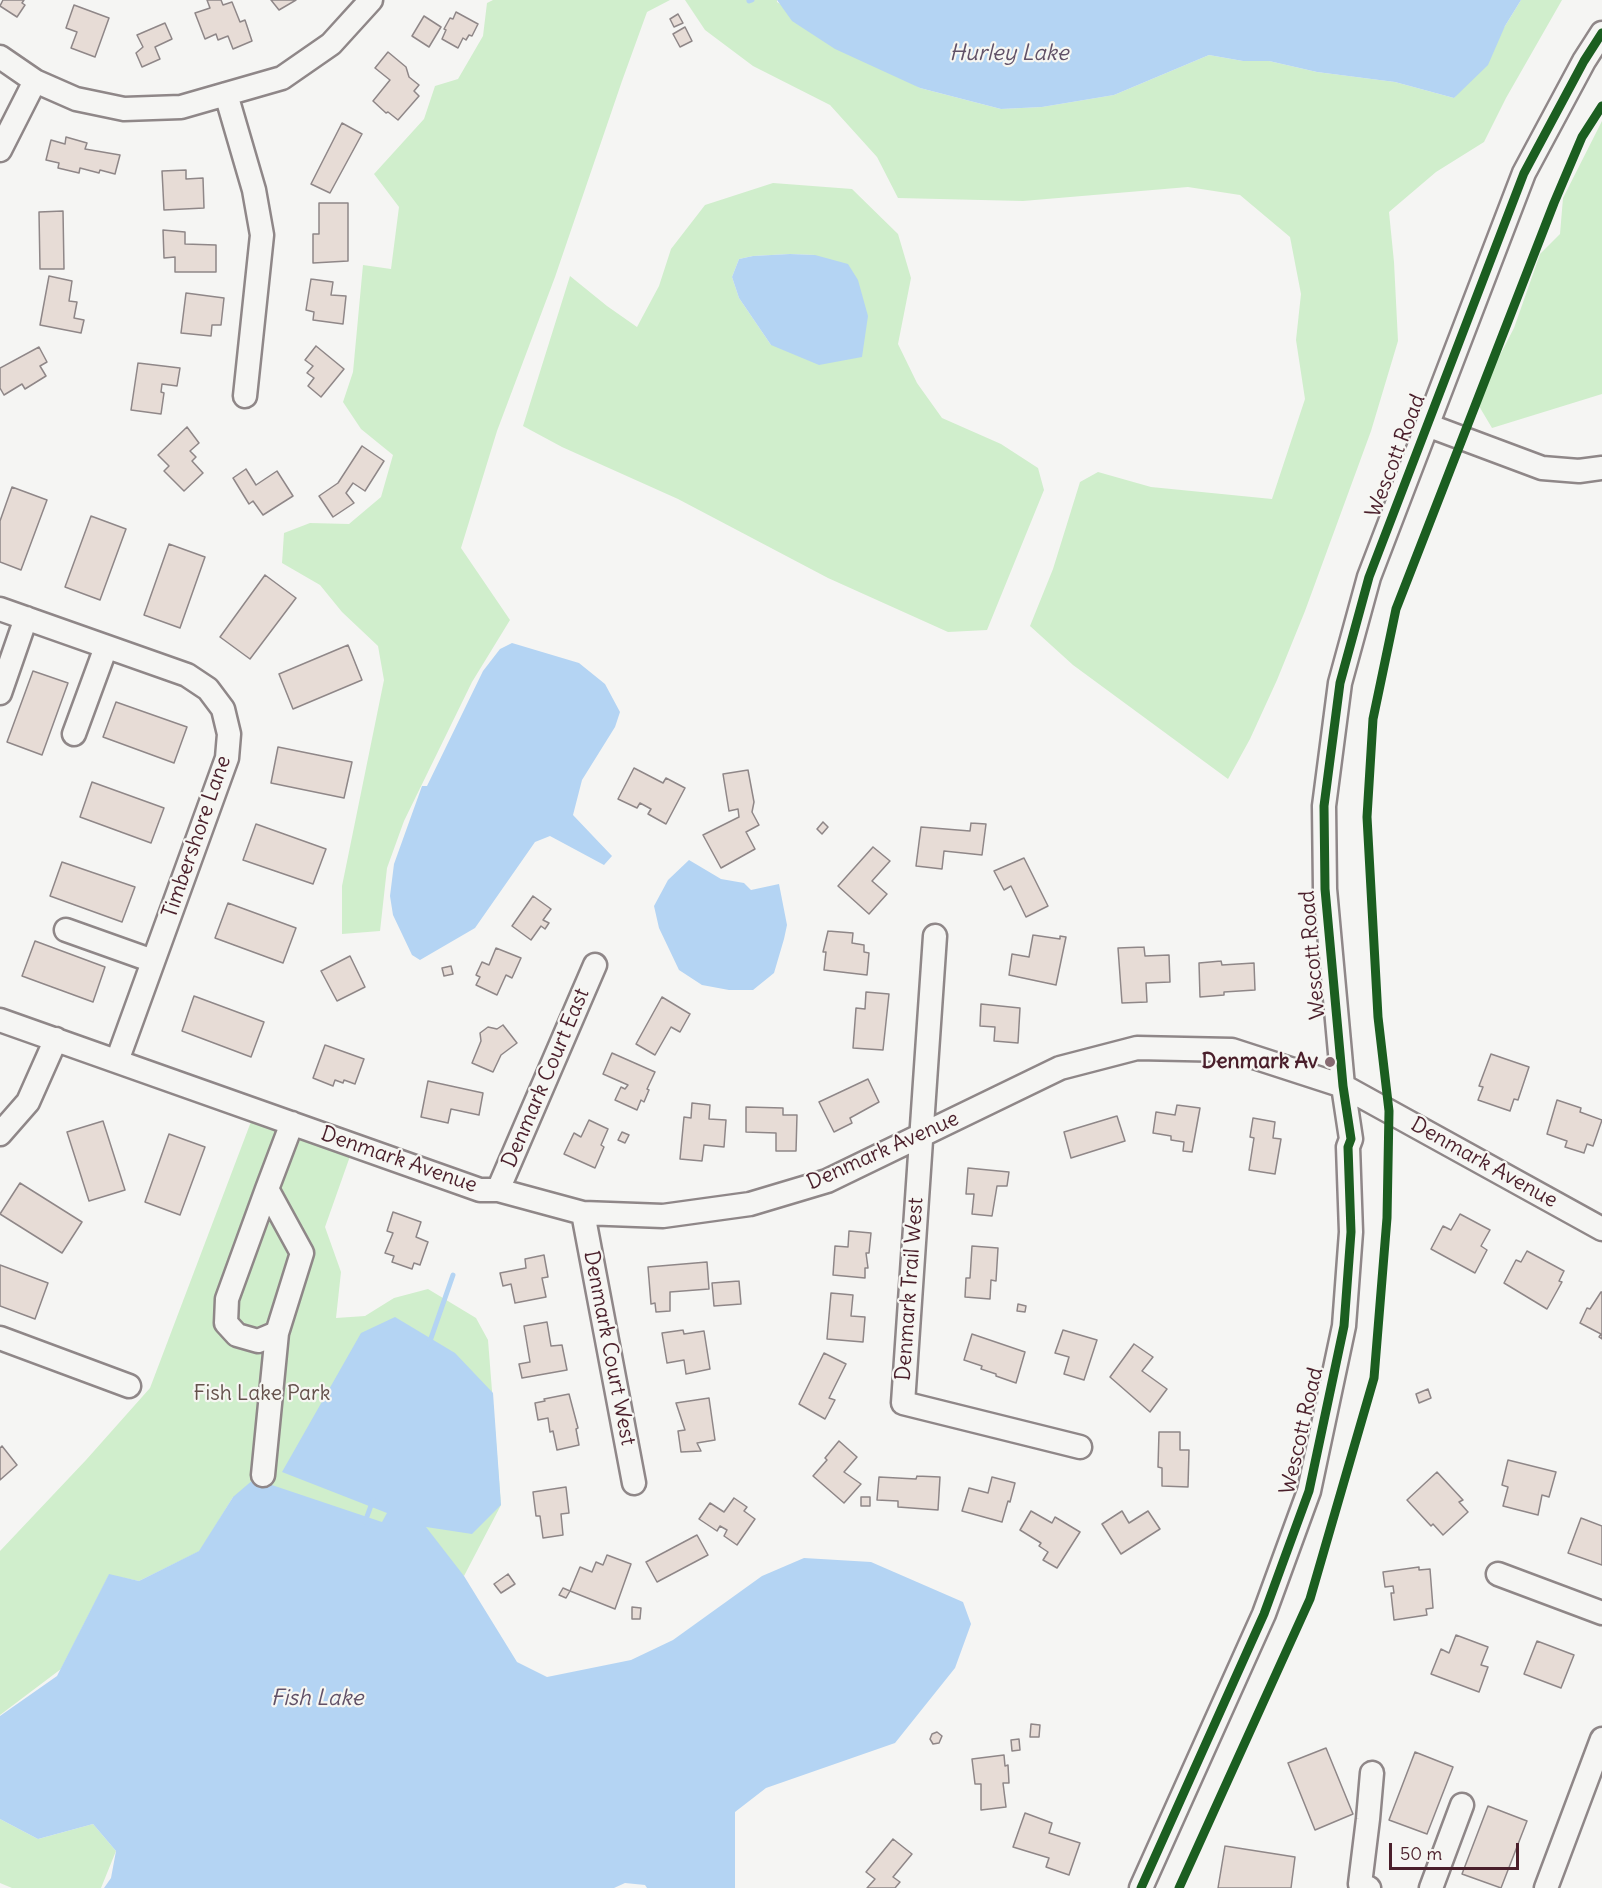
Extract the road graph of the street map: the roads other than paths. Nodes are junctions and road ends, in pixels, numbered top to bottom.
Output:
1 (371, 0) edge
2 (1602, 33) edge
3 (0, 57) edge
4 (35, 81) junction
5 (226, 94) junction
6 (0, 150) edge
7 (245, 396) dead end
8 (1427, 425) junction
9 (1602, 468) edge
10 (0, 609) edge
11 (26, 618) junction
12 (106, 647) junction
13 (0, 693) edge
14 (74, 734) dead end
15 (66, 930) dead end
16 (935, 936) dead end
17 (153, 961) junction
18 (595, 965) dead end
19 (0, 1020) edge
20 (56, 1039) junction
21 (117, 1061) junction
22 (1343, 1086) junction
23 (292, 1123) junction
24 (0, 1134) edge
25 (921, 1136) junction
26 (267, 1189) junction
27 (498, 1190) junction
28 (583, 1213) junction
29 (1602, 1229) edge
30 (277, 1333) junction
31 (0, 1338) edge
32 (129, 1386) dead end
33 (1080, 1447) dead end
34 (263, 1475) dead end
35 (634, 1483) dead end
36 (1498, 1574) dead end
37 (1602, 1613) edge
38 (1602, 1739) edge
39 (1371, 1773) dead end
40 (1462, 1805) dead end
41 (1365, 1886) edge
42 (1141, 1888) edge
43 (1431, 1888) edge
44 (1546, 1888) edge

1 - 5 street
2 - 8 street, Wescott Road
3 - 4 street
4 - 5 street
4 - 6 street
5 - 7 street
8 - 9 street
8 - 22 street, Wescott Road
10 - 11 street, Timbershore Lane
11 - 12 street, Timbershore Lane
11 - 13 street
12 - 14 street
12 - 17 street, Timbershore Lane
15 - 17 street
16 - 25 street
17 - 21 street, Timbershore Lane
18 - 27 street, Denmark Court East
19 - 20 street, Denmark Avenue
20 - 21 street, Denmark Avenue
20 - 24 street
21 - 23 street, Denmark Avenue
22 - 25 street, Denmark Avenue
22 - 29 street, Denmark Avenue
22 - 42 street, Wescott Road
23 - 26 street
23 - 27 street, Denmark Avenue
25 - 28 street, Denmark Avenue
25 - 33 street, Denmark Trail West
26 - 30 street
26 - 30 street
27 - 28 street, Denmark Avenue
28 - 35 street, Denmark Court West
30 - 34 street
31 - 32 street
36 - 37 street
38 - 44 street
39 - 41 street
40 - 43 street

